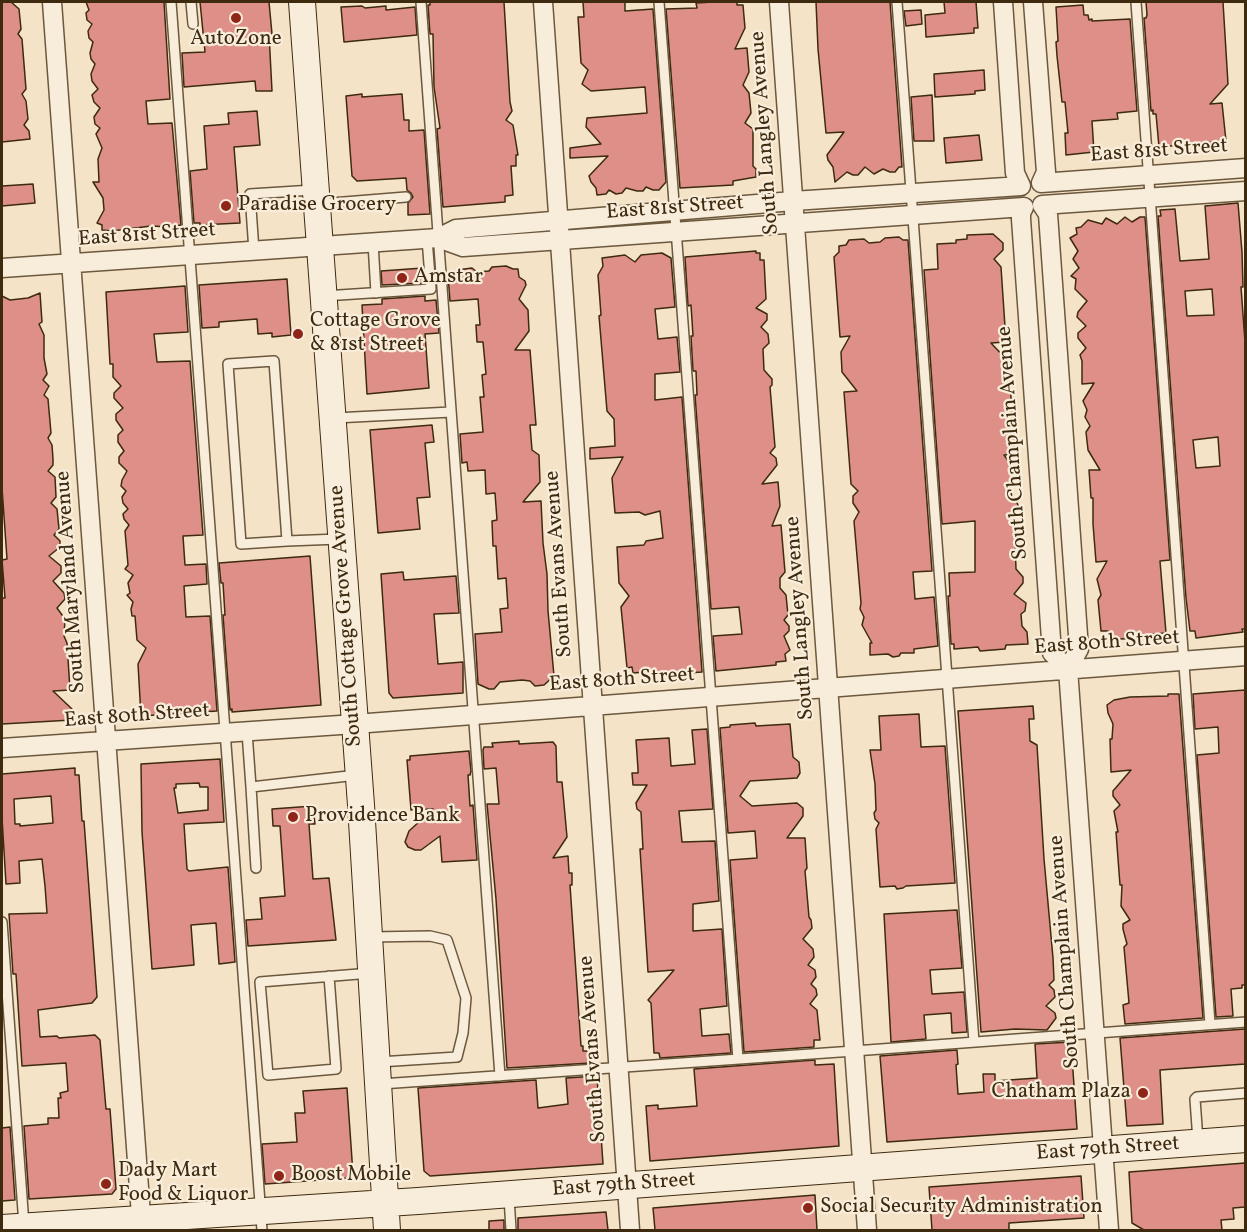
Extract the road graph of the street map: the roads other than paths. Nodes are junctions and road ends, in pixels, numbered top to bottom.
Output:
1 (52, 2) edge
2 (171, 2) edge
3 (191, 2) edge
4 (302, 2) edge
5 (421, 2) edge
6 (543, 2) edge
7 (659, 2) edge
8 (779, 2) edge
9 (897, 2) edge
10 (1003, 2) edge
11 (1033, 2) edge
12 (1136, 2) edge
13 (193, 24) dead end
14 (1245, 168) edge
15 (1149, 175) junction
16 (1041, 183) junction
17 (1021, 186) junction
18 (1245, 191) edge
19 (911, 193) junction
20 (316, 197) junction
21 (406, 197) dead end
22 (1150, 198) junction
23 (793, 201) junction
24 (1033, 206) junction
25 (675, 211) junction
26 (913, 215) junction
27 (559, 221) junction
28 (795, 224) junction
29 (676, 232) junction
30 (433, 239) junction
31 (560, 240) junction
32 (373, 243) junction
33 (320, 246) junction
34 (254, 251) junction
35 (189, 255) junction
36 (71, 263) junction
37 (2, 268) edge
38 (376, 292) junction
39 (323, 296) junction
40 (451, 412) junction
41 (332, 418) junction
42 (1065, 450) junction
43 (1038, 453) junction
44 (341, 538) junction
45 (287, 541) junction
46 (1245, 656) edge
47 (1184, 661) junction
48 (1068, 669) junction
49 (949, 679) junction
50 (829, 688) junction
51 (711, 697) junction
52 (593, 706) junction
53 (474, 715) junction
54 (355, 724) junction
55 (247, 732) junction
56 (225, 733) junction
57 (106, 741) junction
58 (2, 748) edge
59 (359, 775) junction
60 (251, 787) junction
61 (256, 868) dead end
62 (2, 922) edge
63 (369, 937) junction
64 (372, 973) junction
65 (329, 976) junction
66 (1245, 1022) edge
67 (1210, 1024) junction
68 (1094, 1032) junction
69 (974, 1042) junction
70 (854, 1051) junction
71 (738, 1059) junction
72 (618, 1068) junction
73 (378, 1073) junction
74 (500, 1076) junction
75 (1245, 1093) edge
76 (1245, 1139) edge
77 (1198, 1143) junction
78 (1103, 1150) junction
79 (862, 1168) junction
80 (627, 1186) junction
81 (509, 1195) junction
82 (385, 1204) junction
83 (261, 1221) edge
84 (142, 1225) edge
85 (106, 1226) edge
86 (27, 1228) edge
87 (387, 1230) edge
88 (512, 1230) edge
89 (630, 1230) edge
90 (867, 1230) edge
91 (1108, 1230) edge

1 - 36 street, South Maryland Avenue
2 - 35 lane
3 - 13 lane
4 - 20 main road, South Cottage Grove Avenue
5 - 30 lane
6 - 27 street, South Evans Avenue
7 - 25 lane
8 - 23 street, South Langley Avenue
9 - 19 lane
10 - 17 street
11 - 16 street
12 - 15 lane
14 - 15 street, East 81st Street
15 - 16 street, East 81st Street
15 - 22 lane
16 - 17 street
16 - 24 street
17 - 19 street, East 81st Street
17 - 24 street
18 - 22 street, East 81st Street
19 - 23 street, East 81st Street
19 - 26 lane
20 - 21 lane
20 - 33 main road, South Cottage Grove Avenue
20 - 34 lane
22 - 24 street, East 81st Street
22 - 47 lane
23 - 25 street, East 81st Street
23 - 28 street, South Langley Avenue
24 - 26 street, East 81st Street
24 - 42 street, South Champlain Avenue
24 - 43 street, South Champlain Avenue
25 - 27 street, East 81st Street
25 - 29 lane
26 - 28 street, East 81st Street
26 - 49 lane
27 - 30 street, East 81st Street
27 - 31 street, South Evans Avenue
28 - 29 street, East 81st Street
28 - 50 street, South Langley Avenue
29 - 31 street, East 81st Street
29 - 51 lane
30 - 31 street, East 81st Street
30 - 32 street, East 81st Street
30 - 38 lane
30 - 40 lane
31 - 52 street, South Evans Avenue
32 - 33 street, East 81st Street
32 - 38 lane
33 - 34 street, East 81st Street
33 - 39 main road, South Cottage Grove Avenue
34 - 35 street, East 81st Street
35 - 36 street, East 81st Street
35 - 56 lane
36 - 37 street, East 81st Street
36 - 57 street, South Maryland Avenue
38 - 39 lane
39 - 41 main road, South Cottage Grove Avenue
40 - 41 lane
40 - 53 lane
41 - 44 main road, South Cottage Grove Avenue
42 - 43 street
42 - 48 street, South Champlain Avenue
43 - 48 street, South Champlain Avenue
44 - 45 lane
44 - 54 main road, South Cottage Grove Avenue
45 - 45 lane
46 - 47 street, East 80th Street
47 - 48 street, East 80th Street
47 - 67 lane
48 - 49 street, East 80th Street
48 - 68 street, South Champlain Avenue
49 - 50 street, East 80th Street
49 - 69 lane
50 - 51 street, East 80th Street
50 - 70 street, South Langley Avenue
51 - 52 street, East 80th Street
51 - 71 lane
52 - 53 street, East 80th Street
52 - 72 street, South Evans Avenue
53 - 54 street, East 80th Street
53 - 74 lane
54 - 55 street, East 80th Street
54 - 59 main road, South Cottage Grove Avenue
55 - 56 street, East 80th Street
55 - 60 lane
56 - 57 street, East 80th Street
56 - 83 lane
57 - 58 street, East 80th Street
57 - 84 street, South Maryland Avenue
59 - 60 lane
59 - 63 main road, South Cottage Grove Avenue
60 - 61 lane
62 - 86 lane
63 - 64 main road, South Cottage Grove Avenue
63 - 73 lane
64 - 65 lane
64 - 73 main road, South Cottage Grove Avenue
65 - 65 lane
66 - 67 lane
67 - 68 lane
68 - 69 lane
68 - 78 street, South Champlain Avenue
69 - 70 lane
70 - 71 lane
70 - 79 street, South Langley Avenue
71 - 72 lane
72 - 74 lane
72 - 80 street, South Evans Avenue
73 - 74 lane
73 - 82 main road, South Cottage Grove Avenue
75 - 77 lane
76 - 77 main road, East 79th Street
77 - 78 main road, East 79th Street
78 - 79 main road, East 79th Street
78 - 91 street, South Champlain Avenue
79 - 80 main road, East 79th Street
79 - 90 street, South Langley Avenue
80 - 81 main road, East 79th Street
80 - 89 street, South Evans Avenue
81 - 82 main road, East 79th Street
81 - 88 lane
82 - 83 main road, East 79th Street
82 - 87 main road, South Cottage Grove Avenue
83 - 84 main road, East 79th Street
84 - 85 main road, East 79th Street
85 - 86 main road, East 79th Street

